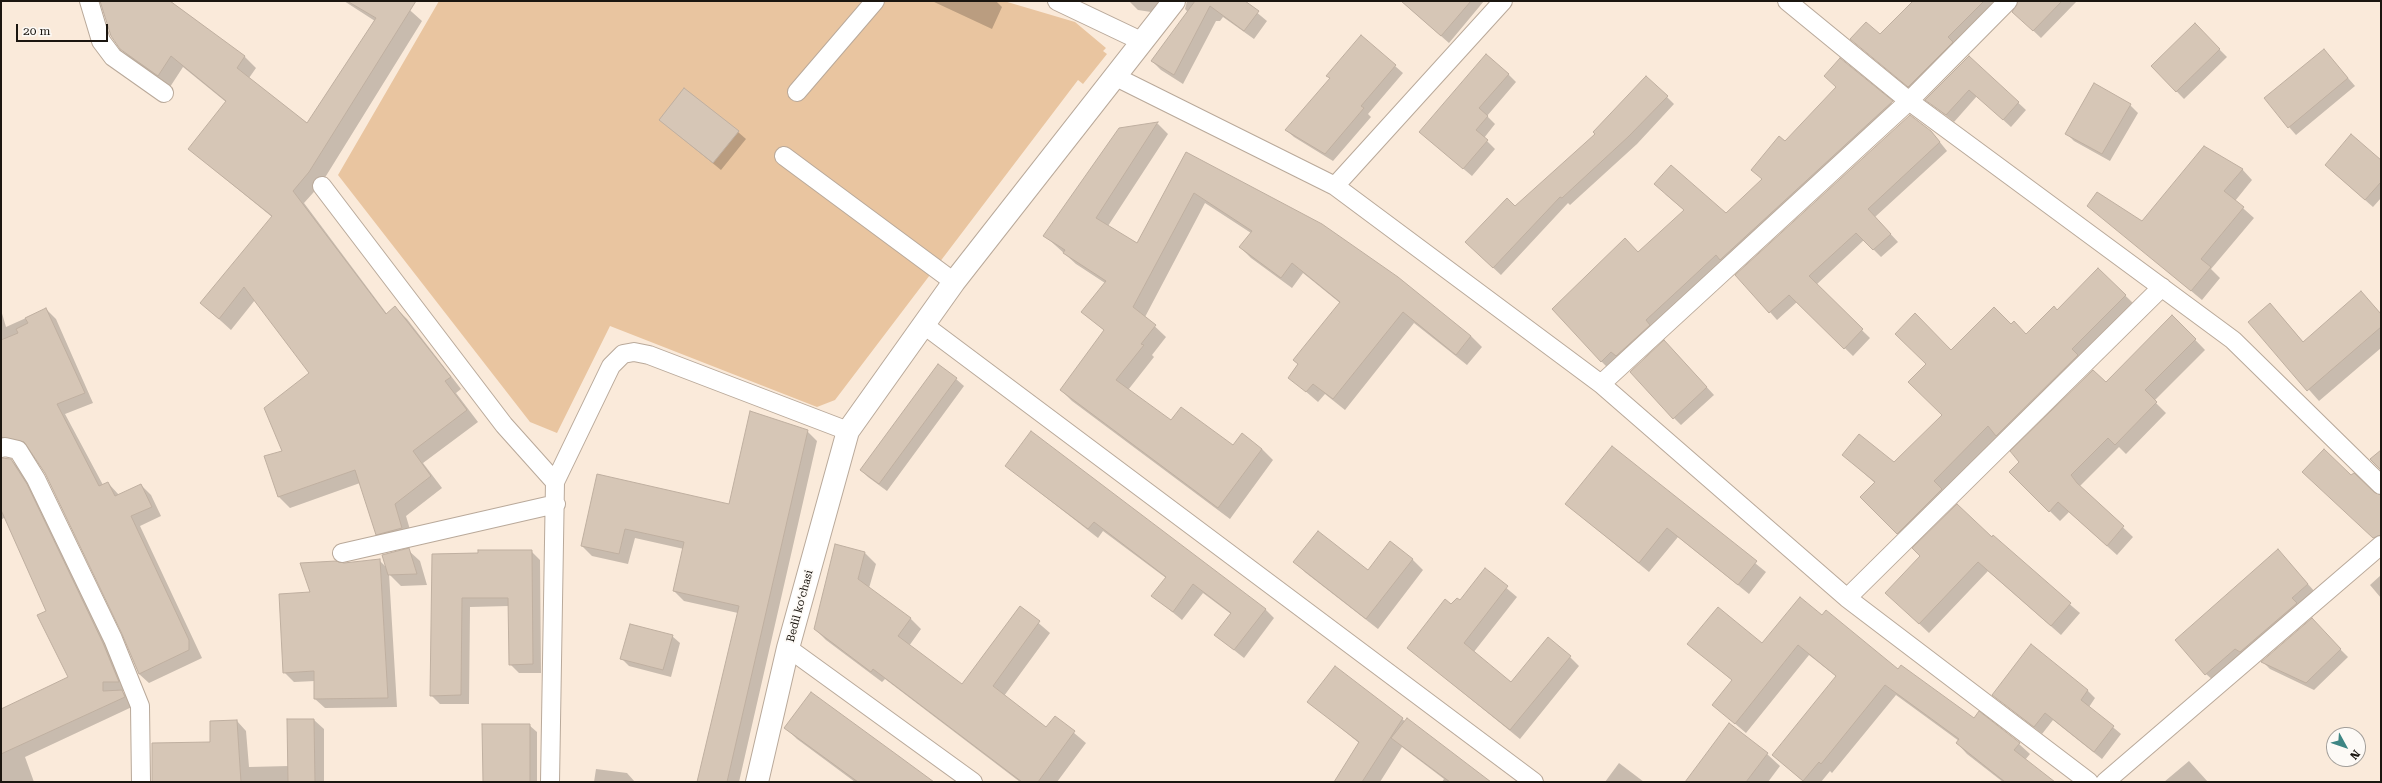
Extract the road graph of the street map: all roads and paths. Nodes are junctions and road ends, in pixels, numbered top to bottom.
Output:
1 (89, 1) edge
2 (875, 1) edge
3 (1056, 1) edge
4 (1174, 1) edge
5 (1503, 1) edge
6 (1788, 1) edge
7 (2008, 1) edge
8 (1141, 41) junction
9 (1114, 76) junction
10 (797, 92) dead end
11 (164, 93) dead end
12 (1909, 101) junction
13 (784, 156) dead end
14 (322, 186) dead end
15 (1335, 186) junction
16 (954, 282) junction
17 (2162, 288) junction
18 (924, 325) junction
19 (1601, 384) junction
20 (848, 432) junction
21 (1, 448) edge
22 (555, 482) junction
23 (2381, 486) edge
24 (556, 504) junction
25 (2381, 545) edge
26 (342, 553) dead end
27 (1847, 598) junction
28 (788, 648) junction
29 (141, 782) edge
30 (550, 782) edge
31 (756, 782) edge
32 (973, 782) edge
33 (1534, 782) edge
34 (2089, 782) edge
35 (2105, 782) edge

1 - 11 lane
2 - 10 lane
3 - 8 lane
4 - 8 street, Bedil koʻchasi
5 - 15 lane
6 - 12 lane
7 - 12 lane
8 - 9 street, Bedil koʻchasi
9 - 15 lane
9 - 16 street, Bedil koʻchasi
12 - 17 lane
12 - 19 lane
13 - 16 lane
14 - 22 lane
15 - 19 lane
16 - 18 street, Bedil koʻchasi
17 - 23 lane
17 - 27 lane
18 - 20 street, Bedil koʻchasi
18 - 33 lane
19 - 27 lane
20 - 22 lane
20 - 28 street, Bedil koʻchasi
21 - 29 lane
22 - 24 lane
24 - 26 lane
24 - 30 lane
25 - 35 lane
27 - 34 lane
28 - 31 street, Bedil koʻchasi
28 - 32 lane

